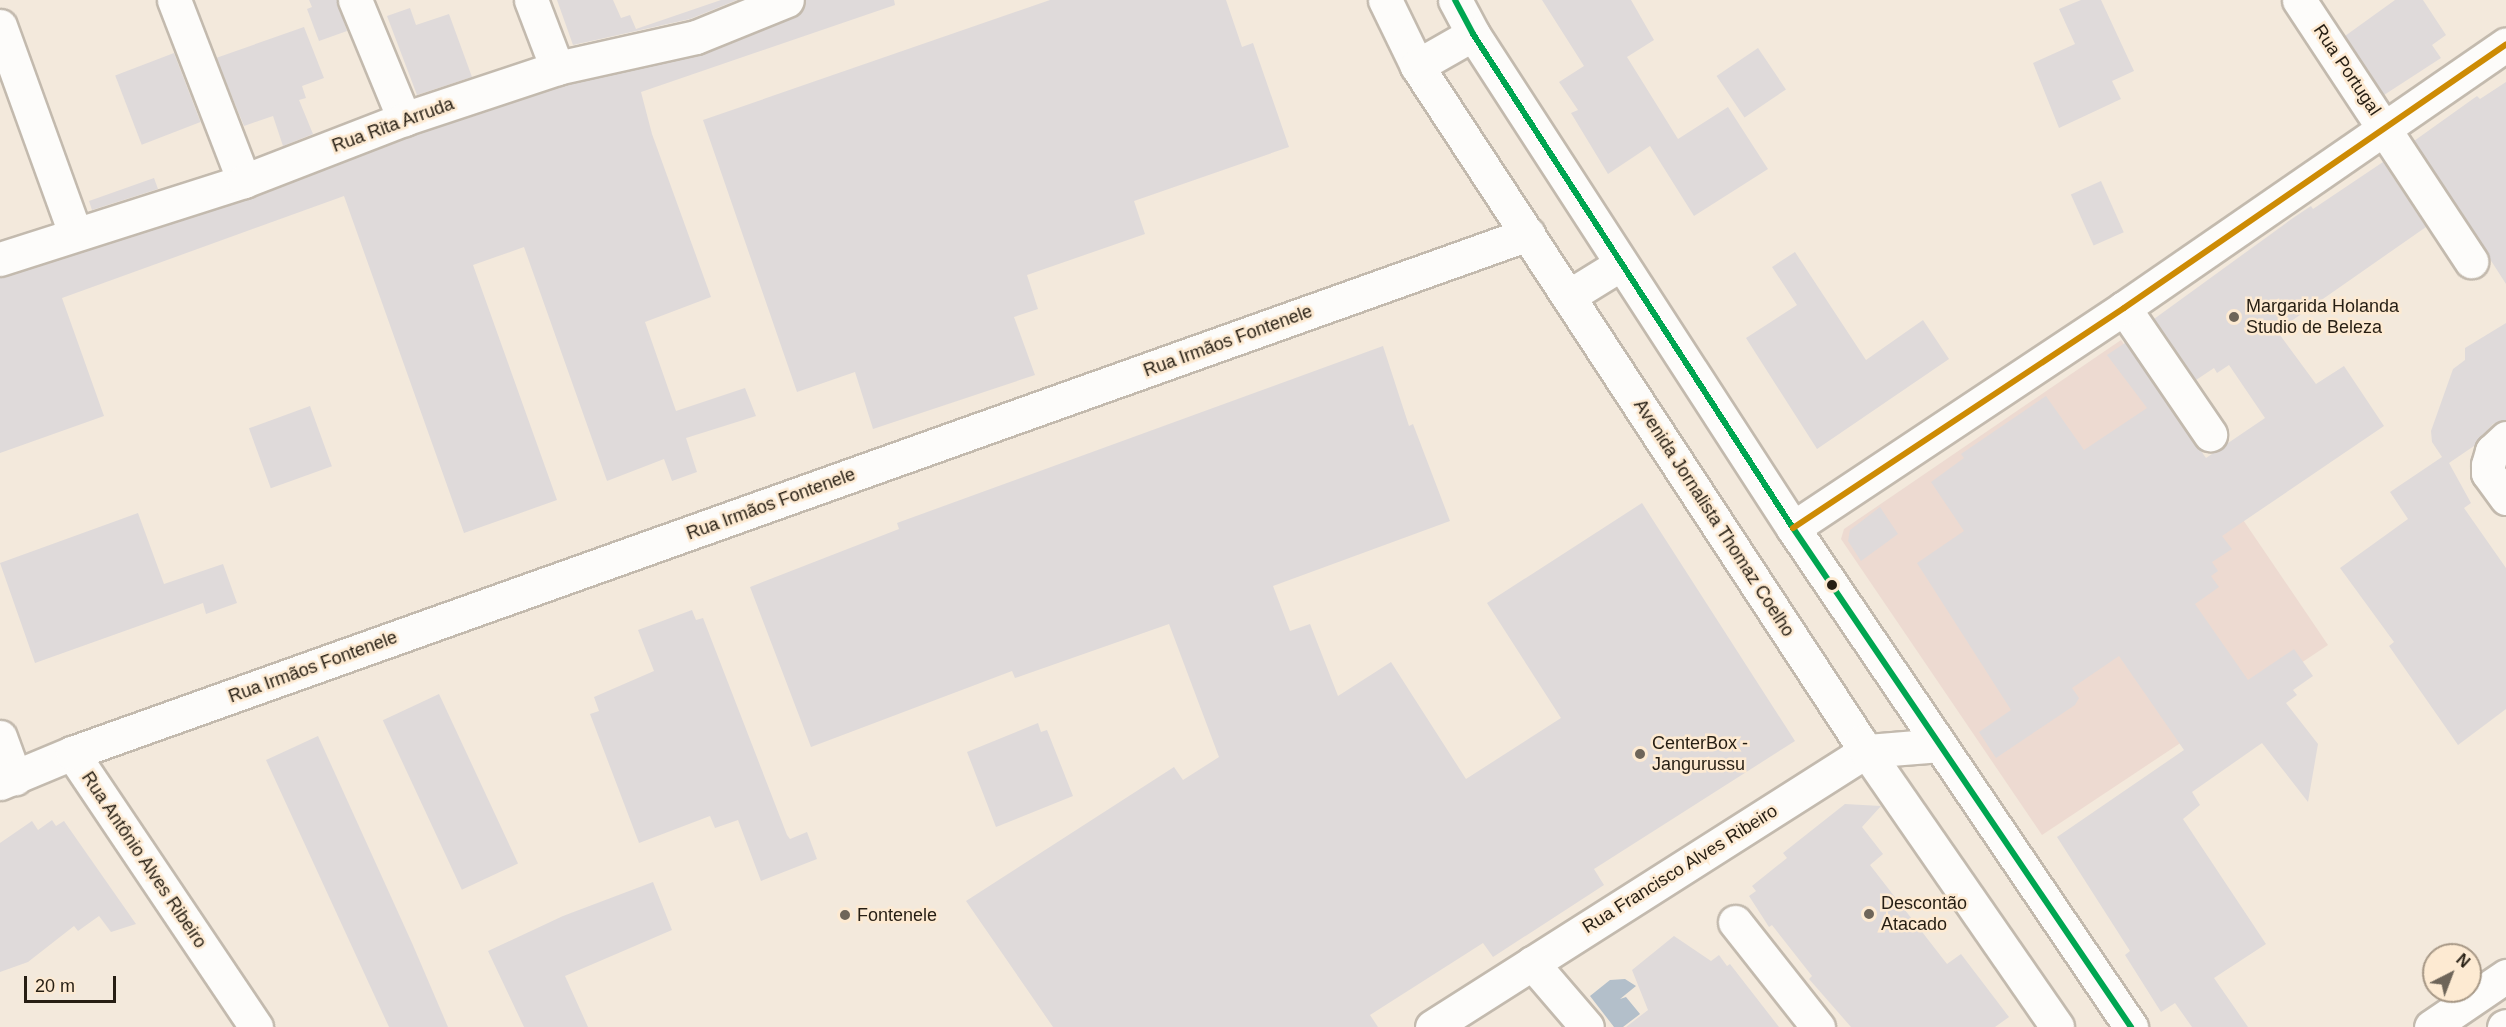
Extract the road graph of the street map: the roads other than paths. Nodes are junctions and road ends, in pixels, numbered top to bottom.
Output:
1 (174, 0) edge
2 (355, 0) edge
3 (531, 0) edge
4 (787, 0) edge
5 (1385, 0) edge
6 (1455, 0) edge
7 (2300, 0) edge
8 (0, 26) edge
9 (1473, 34) junction
10 (2506, 44) edge
11 (1418, 66) junction
12 (557, 68) junction
13 (404, 119) junction
14 (2386, 128) junction
15 (244, 181) junction
16 (75, 233) junction
17 (1528, 234) junction
18 (0, 259) edge
19 (2471, 261) dead end
20 (1621, 264) junction
21 (1569, 296) junction
22 (2124, 308) junction
23 (2210, 434) dead end
24 (2506, 438) edge
25 (2497, 486) edge
26 (1793, 528) junction
27 (0, 737) edge
28 (1940, 745) junction
29 (1866, 751) junction
30 (72, 753) junction
31 (7, 781) edge
32 (1735, 922) dead end
33 (1532, 963) junction
34 (2506, 976) edge
35 (256, 1027) edge
36 (1432, 1027) edge
37 (1587, 1027) edge
38 (1818, 1027) edge
39 (2057, 1027) edge
40 (2131, 1027) edge
41 (2431, 1027) edge

1 - 15 street
2 - 13 street
3 - 12 street
4 - 12 street, Rua Rita Arruda
5 - 11 street, Avenida Jornalista Thomaz Coelho
6 - 9 street
7 - 14 street, Rua Portugal
8 - 16 street
9 - 11 street
9 - 20 street
10 - 14 street
11 - 17 street, Avenida Jornalista Thomaz Coelho
12 - 13 street, Rua Rita Arruda
13 - 15 street, Rua Rita Arruda
14 - 19 street, Rua Portugal
14 - 22 street
15 - 16 street, Rua Rita Arruda
16 - 18 street, Rua Rita Arruda
17 - 21 street, Avenida Jornalista Thomaz Coelho
17 - 30 street, Rua Irmãos Fontenele
20 - 21 street
20 - 26 street
21 - 29 street, Avenida Jornalista Thomaz Coelho
22 - 23 street
22 - 26 street
24 - 25 street
26 - 28 street
27 - 31 street
28 - 29 street, Rua Francisco Alves Ribeiro
28 - 40 street
29 - 33 street, Rua Francisco Alves Ribeiro
29 - 39 street, Avenida Jornalista Thomaz Coelho
30 - 31 street, Rua Irmãos Fontenele
30 - 35 street, Rua Antônio Alves Ribeiro
32 - 38 street
33 - 36 street, Rua Francisco Alves Ribeiro
33 - 37 street
34 - 41 street

